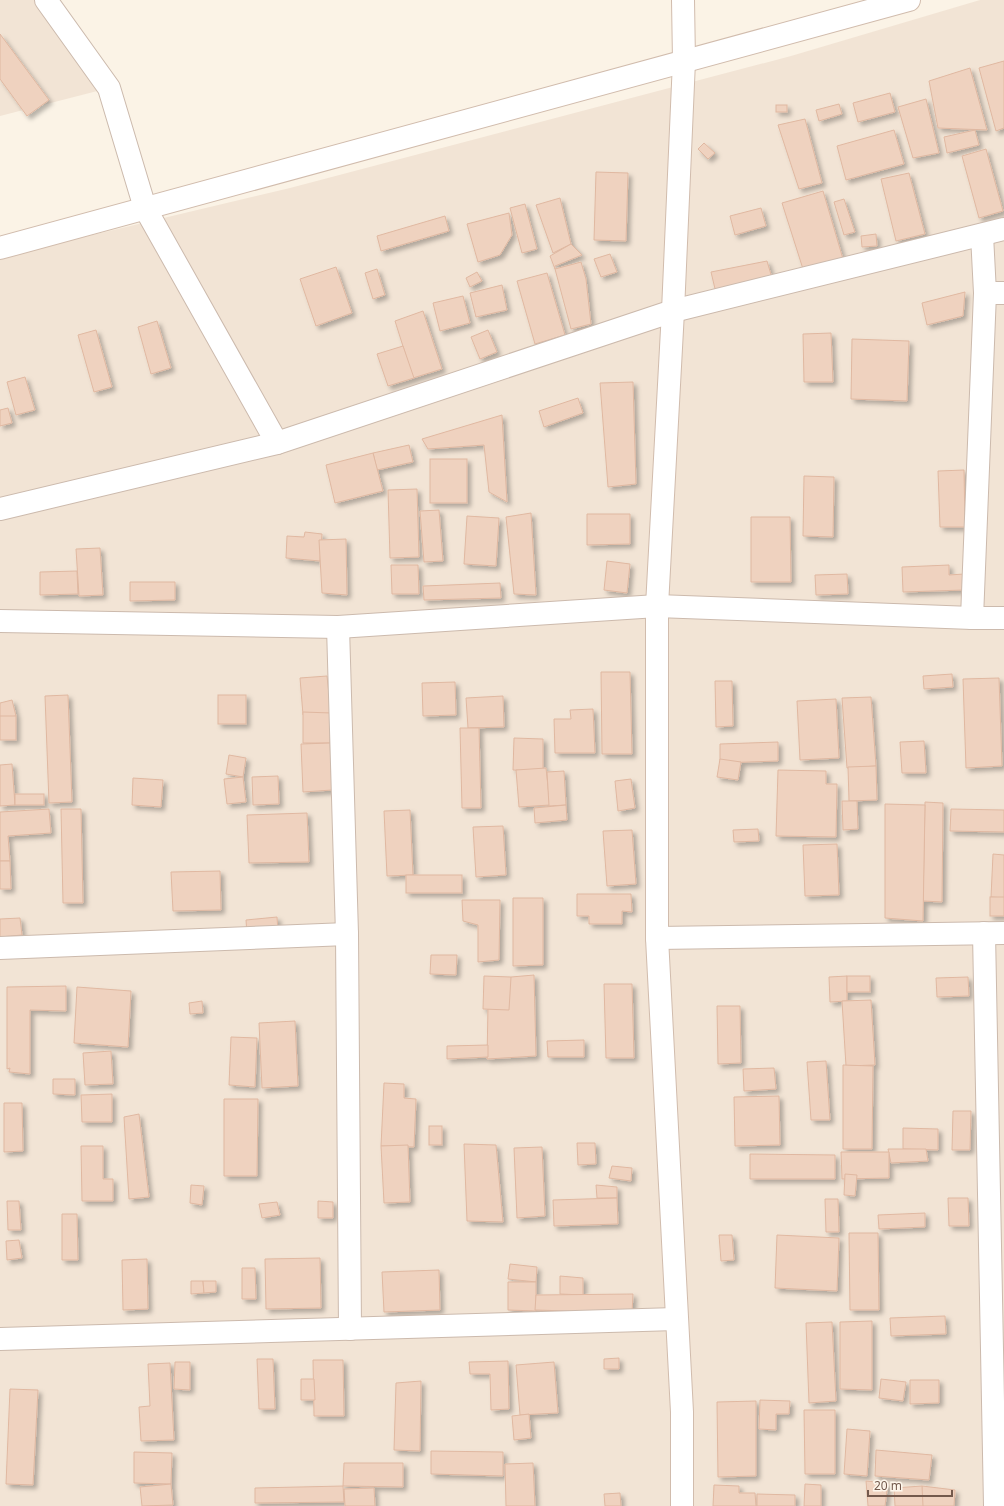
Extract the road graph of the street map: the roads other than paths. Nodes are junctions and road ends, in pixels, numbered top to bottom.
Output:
1 (46, 0) edge
2 (683, 0) edge
3 (909, 0) edge
4 (684, 61) junction
5 (145, 208) junction
6 (1004, 229) edge
7 (982, 235) junction
8 (0, 248) edge
9 (994, 293) edge
10 (673, 312) junction
11 (277, 443) junction
12 (0, 509) edge
13 (657, 606) junction
14 (972, 618) junction
15 (1004, 618) edge
16 (0, 621) edge
17 (338, 627) junction
18 (994, 933) edge
19 (347, 934) junction
20 (657, 938) junction
21 (0, 948) edge
22 (676, 1319) junction
23 (998, 1321) edge
24 (350, 1329) junction
25 (0, 1339) edge
26 (682, 1506) edge
27 (995, 1506) edge

1 - 5 street
2 - 4 street
3 - 4 street
4 - 5 street
4 - 10 street
5 - 8 street
5 - 11 street
6 - 7 street
7 - 9 street
7 - 10 street
9 - 14 street
10 - 11 street
10 - 13 street
11 - 12 street
13 - 14 street
13 - 17 street
13 - 20 street
14 - 15 street
16 - 17 street
17 - 19 street
18 - 20 street
18 - 23 street
19 - 21 street
19 - 24 street
20 - 22 street
22 - 24 street
22 - 26 street
23 - 27 street
24 - 25 street

